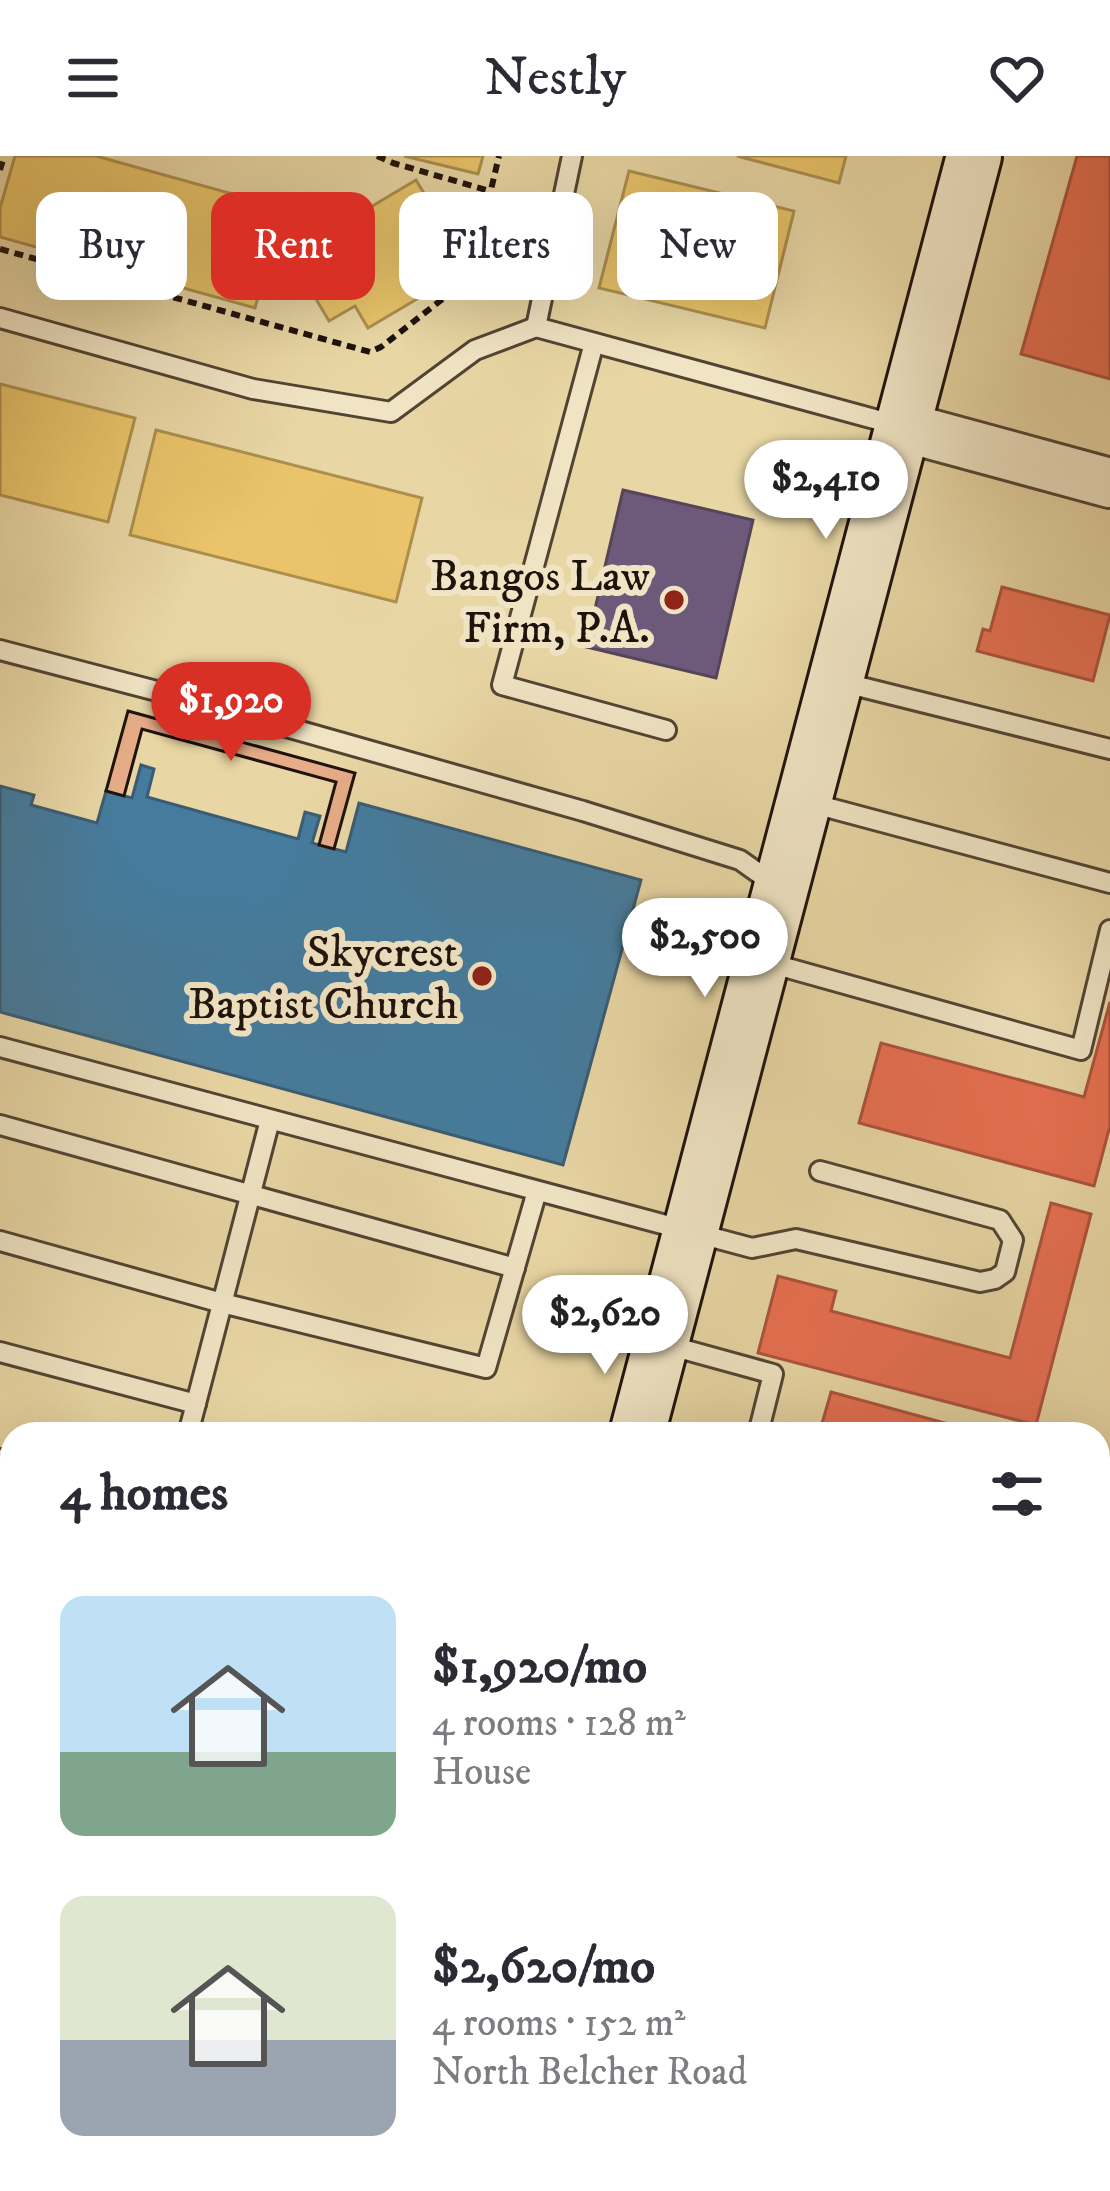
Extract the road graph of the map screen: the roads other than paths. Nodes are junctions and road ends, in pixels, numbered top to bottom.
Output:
1 (572, 156) edge
2 (974, 156) edge
3 (0, 318) edge
4 (536, 327) junction
5 (594, 343) junction
6 (904, 427) junction
7 (1110, 484) edge
8 (0, 650) edge
9 (836, 681) junction
10 (666, 730) dead end
11 (1110, 749) edge
12 (804, 801) junction
13 (1110, 884) edge
14 (781, 889) junction
15 (1110, 930) edge
16 (762, 961) junction
17 (0, 1047) edge
18 (271, 1120) junction
19 (0, 1125) edge
20 (820, 1171) dead end
21 (536, 1191) junction
22 (251, 1194) junction
23 (689, 1232) junction
24 (0, 1241) edge
25 (515, 1268) junction
26 (222, 1303) junction
27 (660, 1343) junction
28 (0, 1352) edge
29 (196, 1404) junction
30 (191, 1422) edge
31 (640, 1422) edge
32 (761, 1422) edge

1 - 4 lane
2 - 6 main road
3 - 4 lane
4 - 5 lane
5 - 6 lane
5 - 10 lane
6 - 7 street
6 - 9 main road
8 - 14 lane
9 - 11 lane
9 - 12 main road
12 - 13 lane
12 - 14 main road
14 - 16 main road
15 - 16 lane
16 - 23 main road
17 - 18 lane
18 - 21 lane
18 - 22 lane
19 - 22 lane
20 - 23 lane
21 - 23 lane
21 - 25 lane
22 - 25 lane
22 - 26 lane
23 - 27 main road
24 - 26 lane
25 - 26 lane
26 - 29 lane
27 - 31 main road
27 - 32 lane
28 - 29 lane
29 - 30 lane

